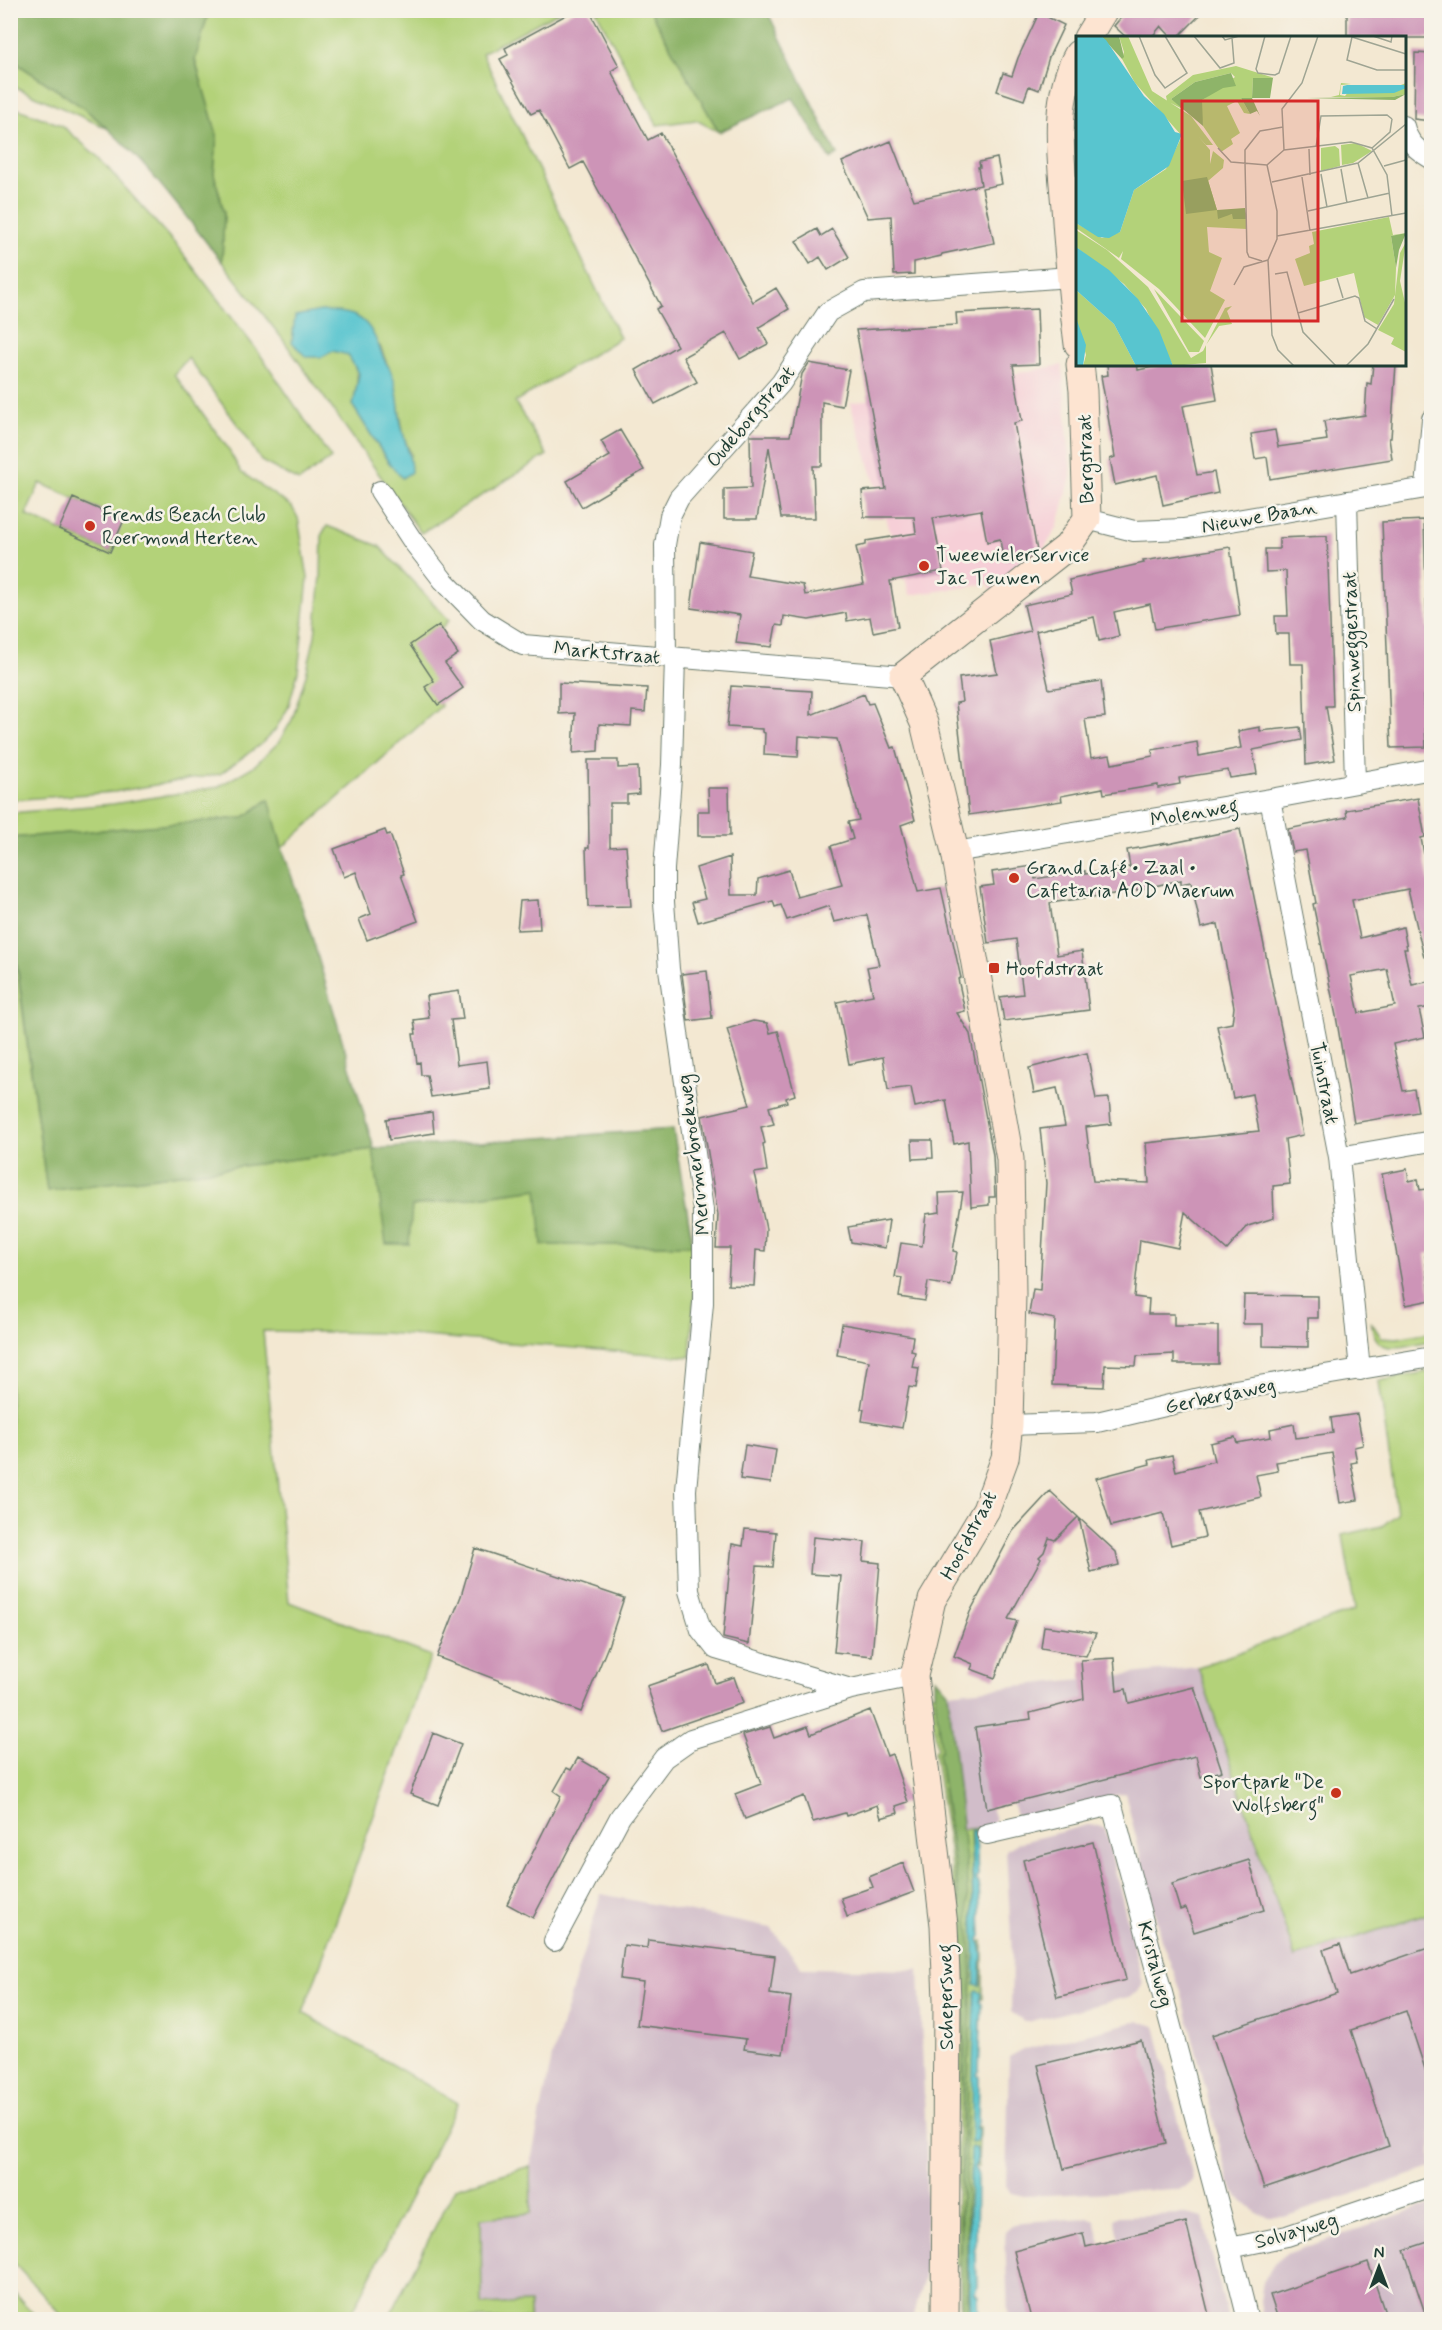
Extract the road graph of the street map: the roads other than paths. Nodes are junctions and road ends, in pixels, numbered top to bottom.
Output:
1 (1104, 10) edge
2 (1088, 36) edge
3 (1076, 57) edge
4 (1406, 133) edge
5 (1431, 159) edge
6 (1070, 277) junction
7 (1076, 334) edge
8 (1080, 366) edge
9 (1431, 420) edge
10 (1429, 488) edge
11 (380, 491) dead end
12 (1347, 501) junction
13 (1088, 519) junction
14 (670, 657) junction
15 (903, 676) junction
16 (1431, 769) edge
17 (1355, 782) junction
18 (1270, 799) junction
19 (956, 852) junction
20 (1431, 1141) edge
21 (1339, 1157) junction
22 (1431, 1357) edge
23 (1360, 1370) junction
24 (1009, 1425) junction
25 (914, 1676) junction
26 (850, 1689) junction
27 (987, 1834) dead end
28 (554, 1941) dead end
29 (1431, 2187) edge
30 (1230, 2248) junction
31 (945, 2319) edge
32 (1248, 2319) edge

1 - 2 street
3 - 6 street
4 - 5 street
6 - 7 street
6 - 14 street, Oudeborgstraat
8 - 13 street, Bergstraat
9 - 10 street
10 - 12 street, Nieuwe Baan
11 - 14 street, Marktstraat
12 - 13 street, Nieuwe Baan
12 - 17 street, Spinweggestraat
13 - 15 street, Bergstraat
14 - 15 street, Marktstraat
14 - 26 street, Merumerbroekweg
15 - 19 street, Hoofdstraat
16 - 17 street, Molenweg
17 - 18 street, Molenweg
18 - 19 street, Molenweg
18 - 21 street, Tuinstraat
19 - 24 street, Hoofdstraat
20 - 21 street
21 - 23 street, Tuinstraat
22 - 23 street, Gerbergaweg
23 - 24 street, Gerbergaweg
24 - 25 street, Hoofdstraat
25 - 26 street, Merumerbroekweg
25 - 31 street, Schepersweg
26 - 28 street, Merumerbroekweg
27 - 30 street, Kristalweg
29 - 30 street, Solvayweg
30 - 32 street, Solvayweg

